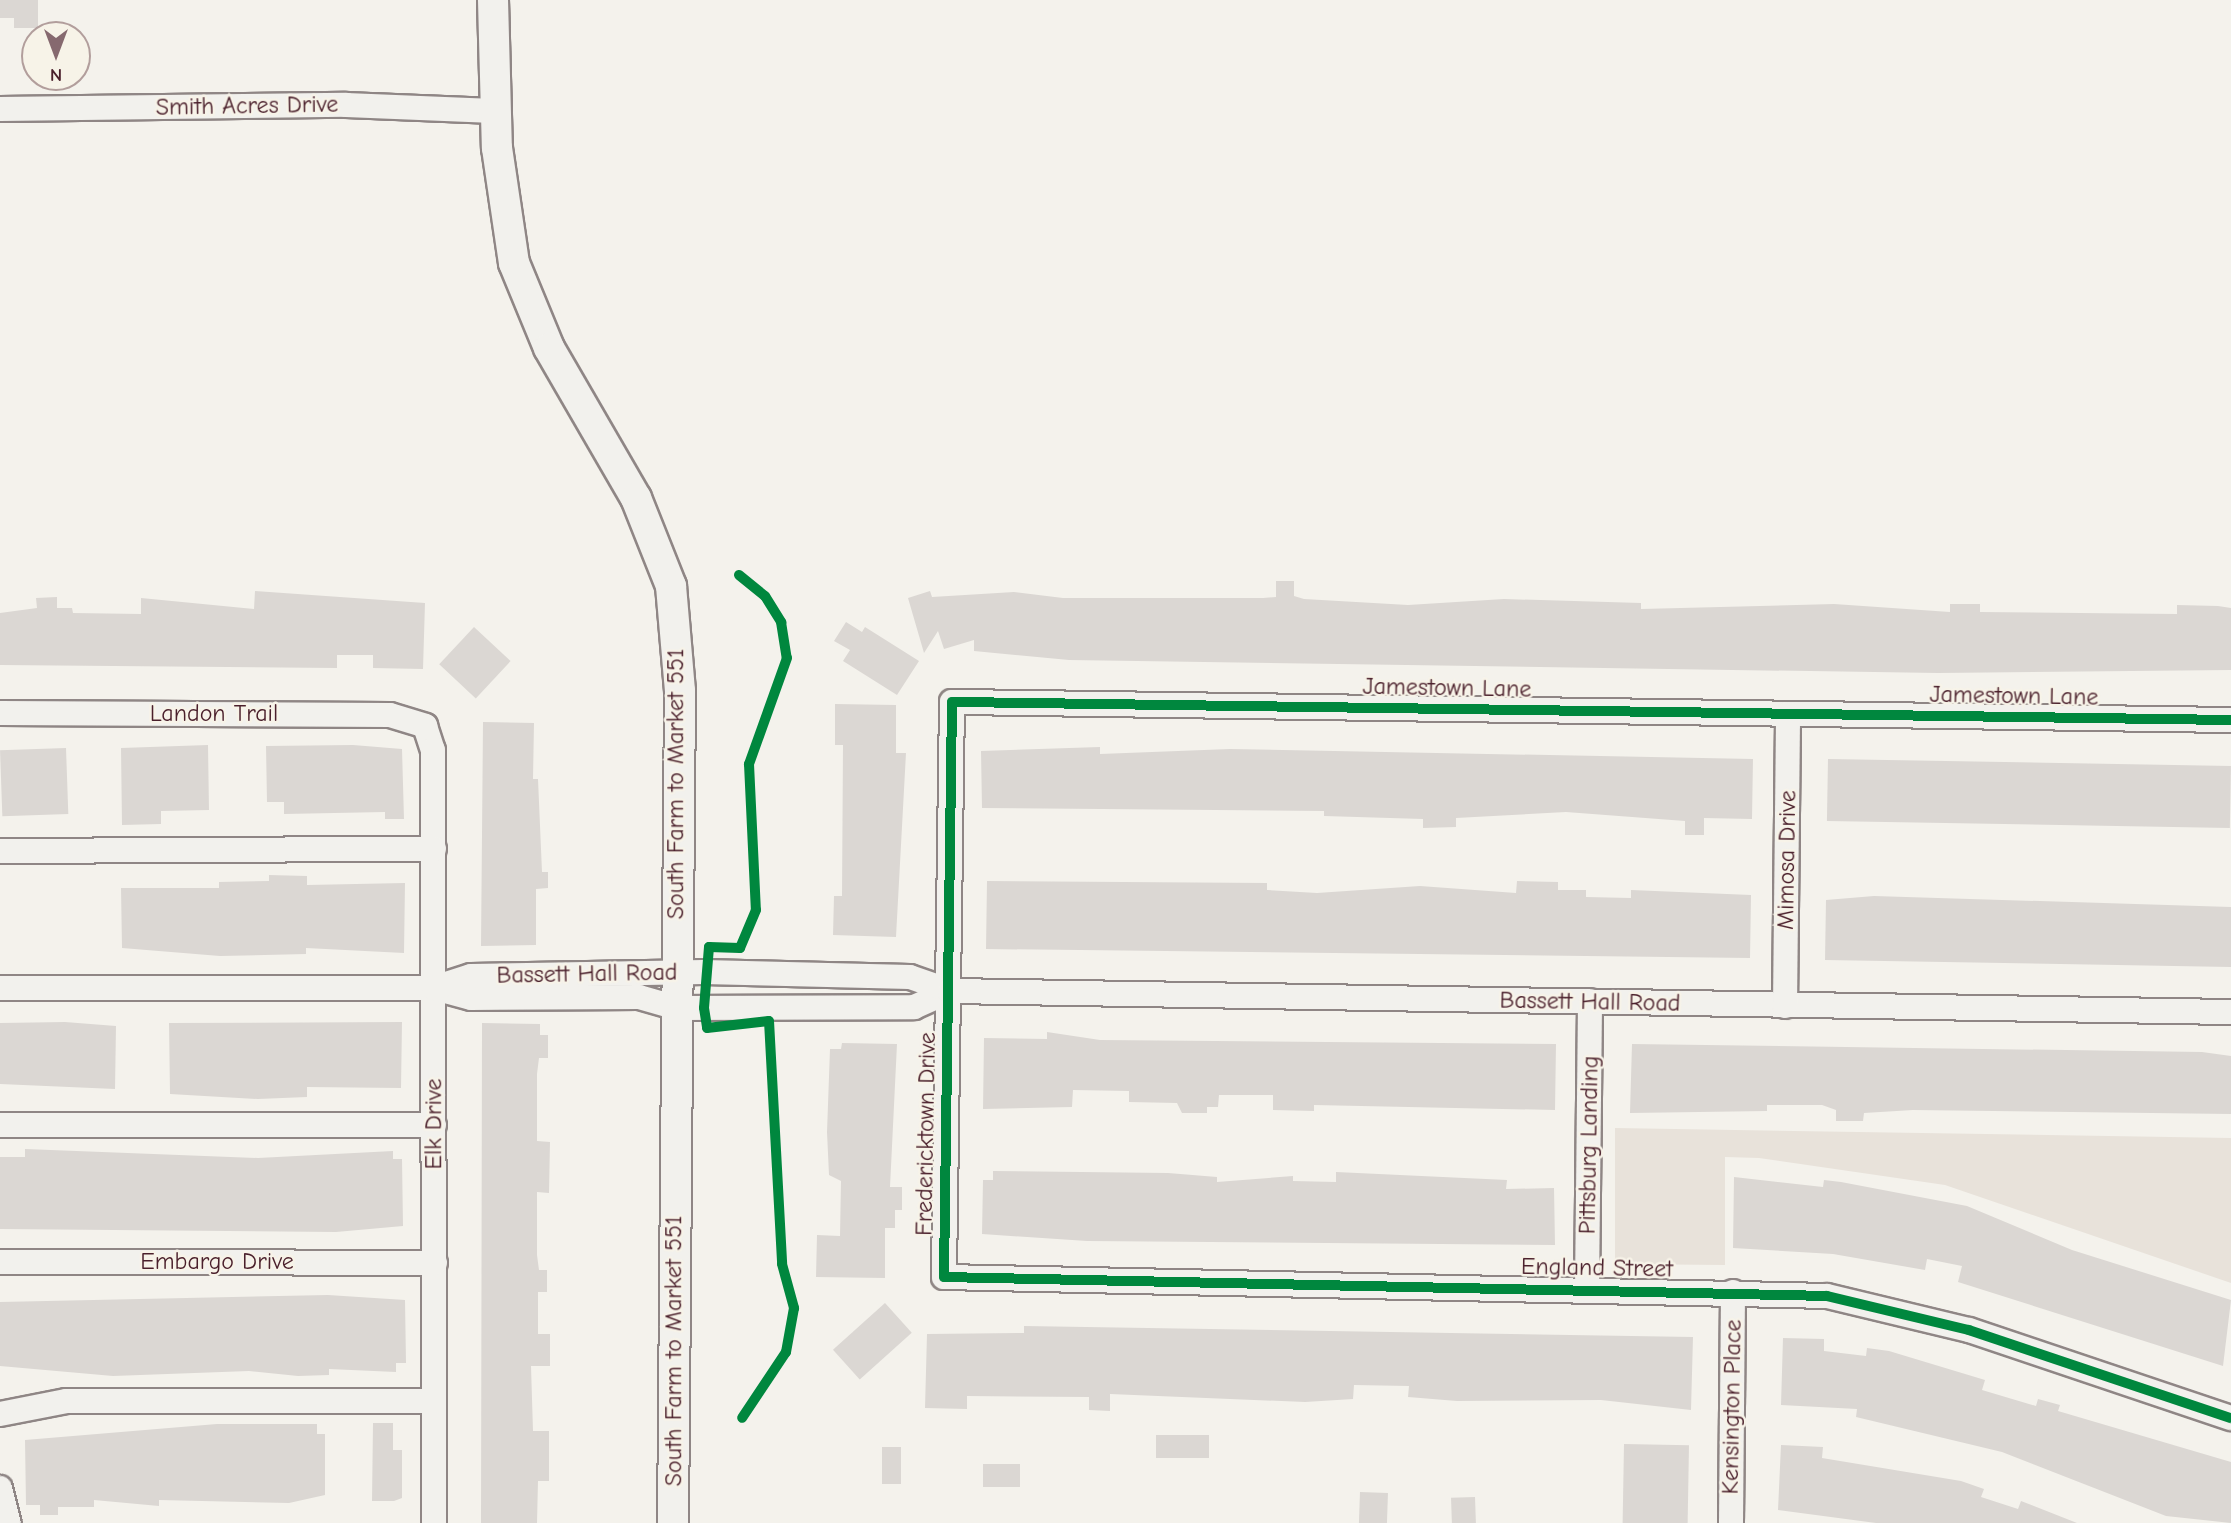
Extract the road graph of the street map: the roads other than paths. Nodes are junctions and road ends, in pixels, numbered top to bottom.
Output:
1 (493, 0) edge
2 (0, 109) edge
3 (494, 111) junction
4 (0, 713) edge
5 (1788, 714) junction
6 (2231, 720) edge
7 (425, 726) joint
8 (434, 849) junction
9 (0, 850) edge
10 (677, 974) junction
11 (0, 988) edge
12 (434, 988) junction
13 (950, 991) junction
14 (1590, 1001) junction
15 (1785, 1006) junction
16 (677, 1008) junction
17 (2231, 1012) edge
18 (0, 1125) edge
19 (434, 1125) junction
20 (0, 1262) edge
21 (435, 1263) junction
22 (944, 1277) joint
23 (1587, 1290) junction
24 (1733, 1292) junction
25 (434, 1401) junction
26 (0, 1414) edge
27 (2231, 1418) edge
28 (0, 1488) edge
29 (9, 1523) edge
30 (434, 1523) edge
31 (673, 1523) edge
32 (1731, 1523) edge

1 - 3 main road, South Farm to Market 551
2 - 3 street, Smith Acres Drive
3 - 10 main road, South Farm to Market 551
4 - 7 street, Landon Trail
5 - 6 street, Jamestown Lane
5 - 13 street, Jamestown Lane
5 - 15 street, Mimosa Drive
7 - 8 street, Elk Drive
8 - 9 street
8 - 12 street, Elk Drive
10 - 12 street, Bassett Hall Road
10 - 13 street, Bassett Hall Road
10 - 16 main road, South Farm to Market 551
11 - 12 street, Bassett Hall Road
12 - 16 street, Bassett Hall Road
12 - 19 street, Elk Drive
13 - 14 street, Bassett Hall Road
13 - 16 street, Bassett Hall Road
13 - 22 street, Fredericktown Drive
14 - 15 street, Bassett Hall Road
14 - 23 street, Pittsburg Landing
15 - 17 street, Bassett Hall Road
16 - 31 main road, South Farm to Market 551
18 - 19 street
19 - 21 street, Elk Drive
20 - 21 street, Embargo Drive
21 - 25 street, Elk Drive
22 - 23 street, England Street
23 - 24 street, England Street
24 - 27 street, England Street
24 - 32 street, Kensington Place
25 - 26 street
25 - 30 street, Elk Drive
28 - 29 street

